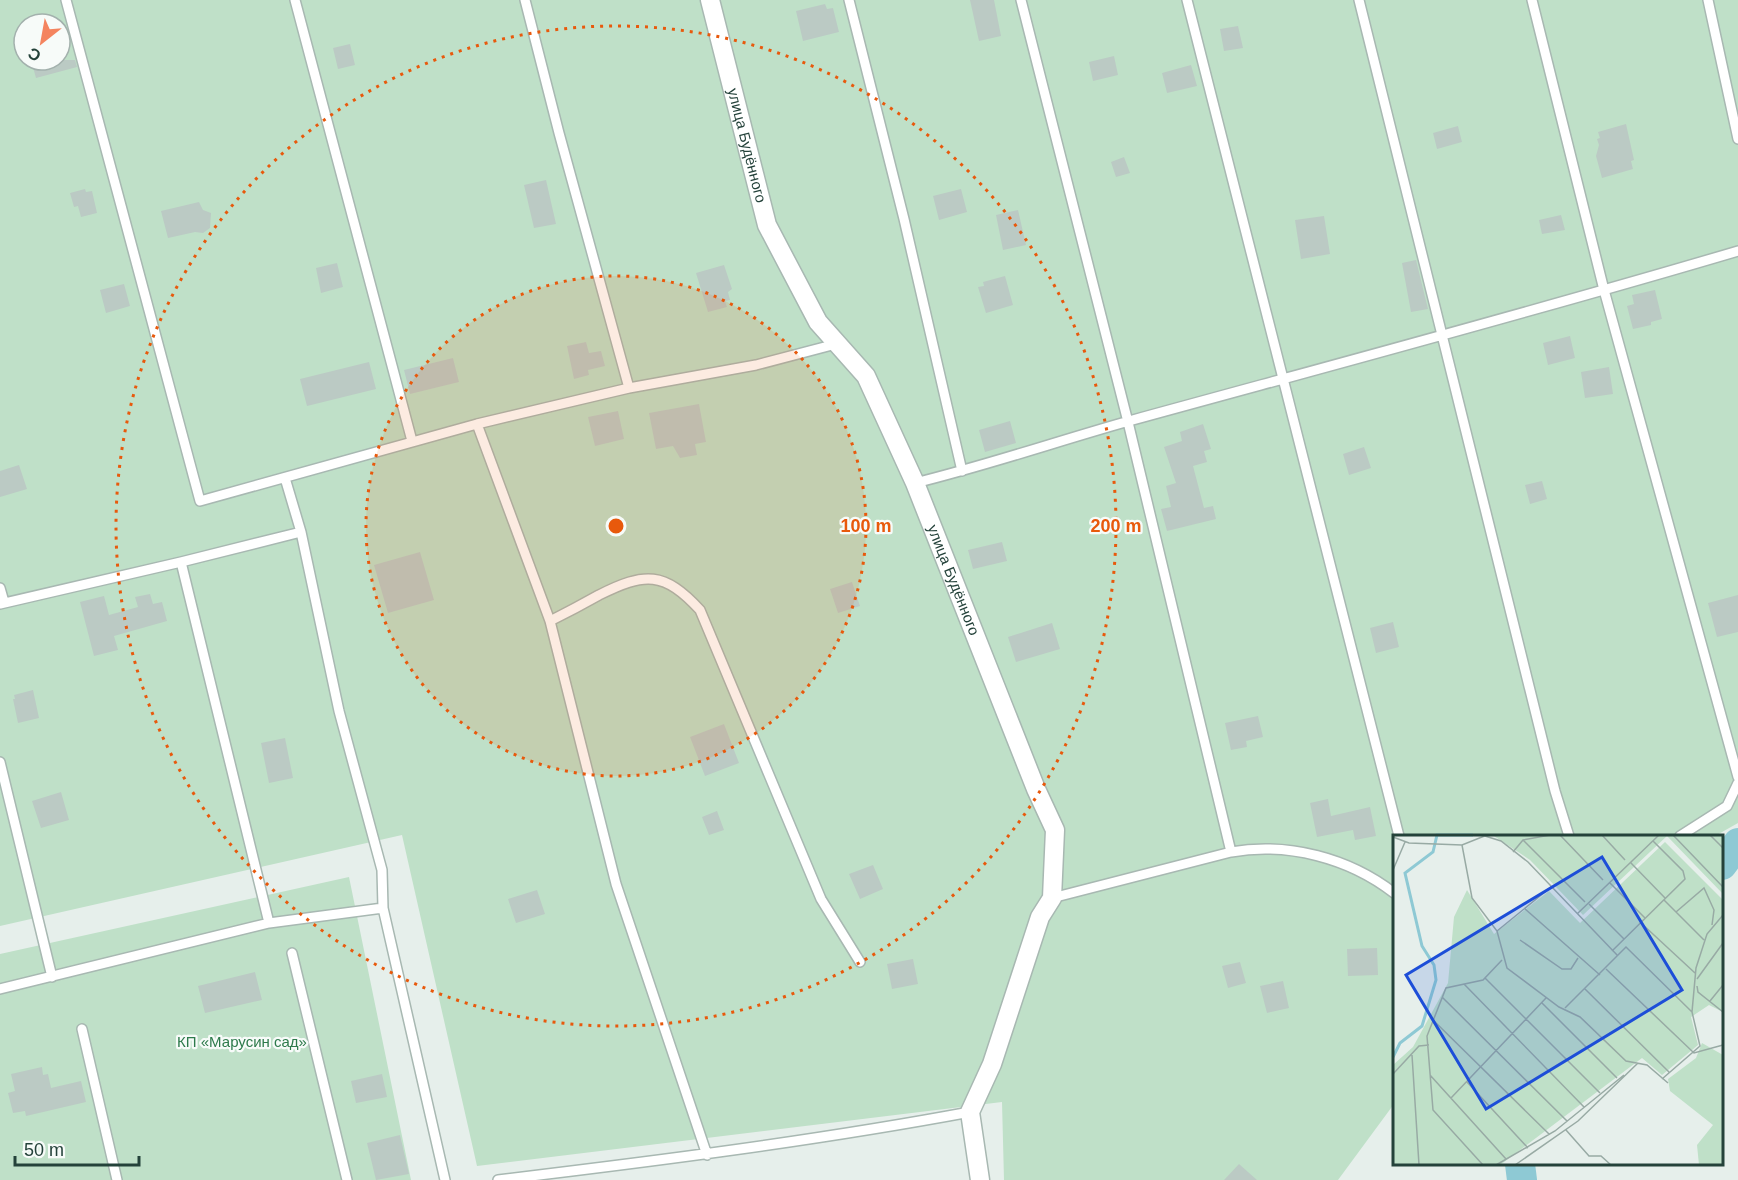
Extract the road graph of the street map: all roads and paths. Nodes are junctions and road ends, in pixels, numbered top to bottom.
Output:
1 (66, 0) edge
2 (295, 0) edge
3 (525, 0) edge
4 (710, 0) edge
5 (849, 0) edge
6 (1021, 0) edge
7 (1187, 0) edge
8 (1359, 0) edge
9 (1532, 0) edge
10 (1708, 0) edge
11 (1738, 139) edge
12 (1738, 251) edge
13 (1604, 290) junction
14 (1442, 336) junction
15 (836, 344) junction
16 (1284, 380) junction
17 (629, 388) junction
18 (1128, 422) junction
19 (477, 424) junction
20 (412, 441) junction
21 (962, 471) junction
22 (285, 478) junction
23 (915, 483) junction
24 (301, 532) junction
25 (181, 562) junction
26 (0, 588) edge
27 (2, 603) edge
28 (550, 621) junction
29 (0, 762) edge
30 (1738, 777) edge
31 (1738, 783) edge
32 (1398, 835) edge
33 (1568, 835) edge
34 (1683, 835) edge
35 (1231, 852) junction
36 (1393, 892) edge
37 (1052, 898) junction
38 (383, 908) junction
39 (269, 923) junction
40 (292, 953) dead end
41 (860, 962) dead end
42 (52, 977) junction
43 (0, 989) edge
44 (82, 1029) dead end
45 (970, 1112) junction
46 (707, 1155) junction
47 (117, 1180) edge
48 (347, 1180) edge
49 (445, 1180) edge
50 (498, 1180) edge
51 (980, 1180) edge

1 - 22 lane
2 - 20 lane
3 - 17 lane
4 - 15 street, улица Будённого
5 - 21 lane
6 - 18 lane
7 - 16 lane
8 - 14 lane
9 - 13 lane
10 - 11 lane
12 - 13 lane
13 - 14 lane
13 - 30 lane
14 - 16 lane
14 - 33 lane
15 - 17 lane
15 - 23 street, улица Будённого
16 - 18 lane
16 - 32 lane
17 - 19 lane
18 - 21 lane
18 - 35 lane
19 - 20 lane
19 - 28 lane
20 - 22 lane
21 - 23 lane
22 - 24 lane
23 - 37 street, улица Будённого
24 - 25 lane
24 - 38 lane
25 - 27 lane
25 - 39 lane
26 - 27 lane
28 - 41 lane
28 - 46 lane
29 - 42 lane
31 - 34 lane
35 - 36 lane
35 - 37 lane
37 - 45 street, улица Будённого
38 - 39 lane
38 - 49 lane
39 - 42 lane
40 - 48 lane
42 - 43 lane
44 - 47 lane
45 - 46 lane
45 - 51 street
46 - 50 lane

